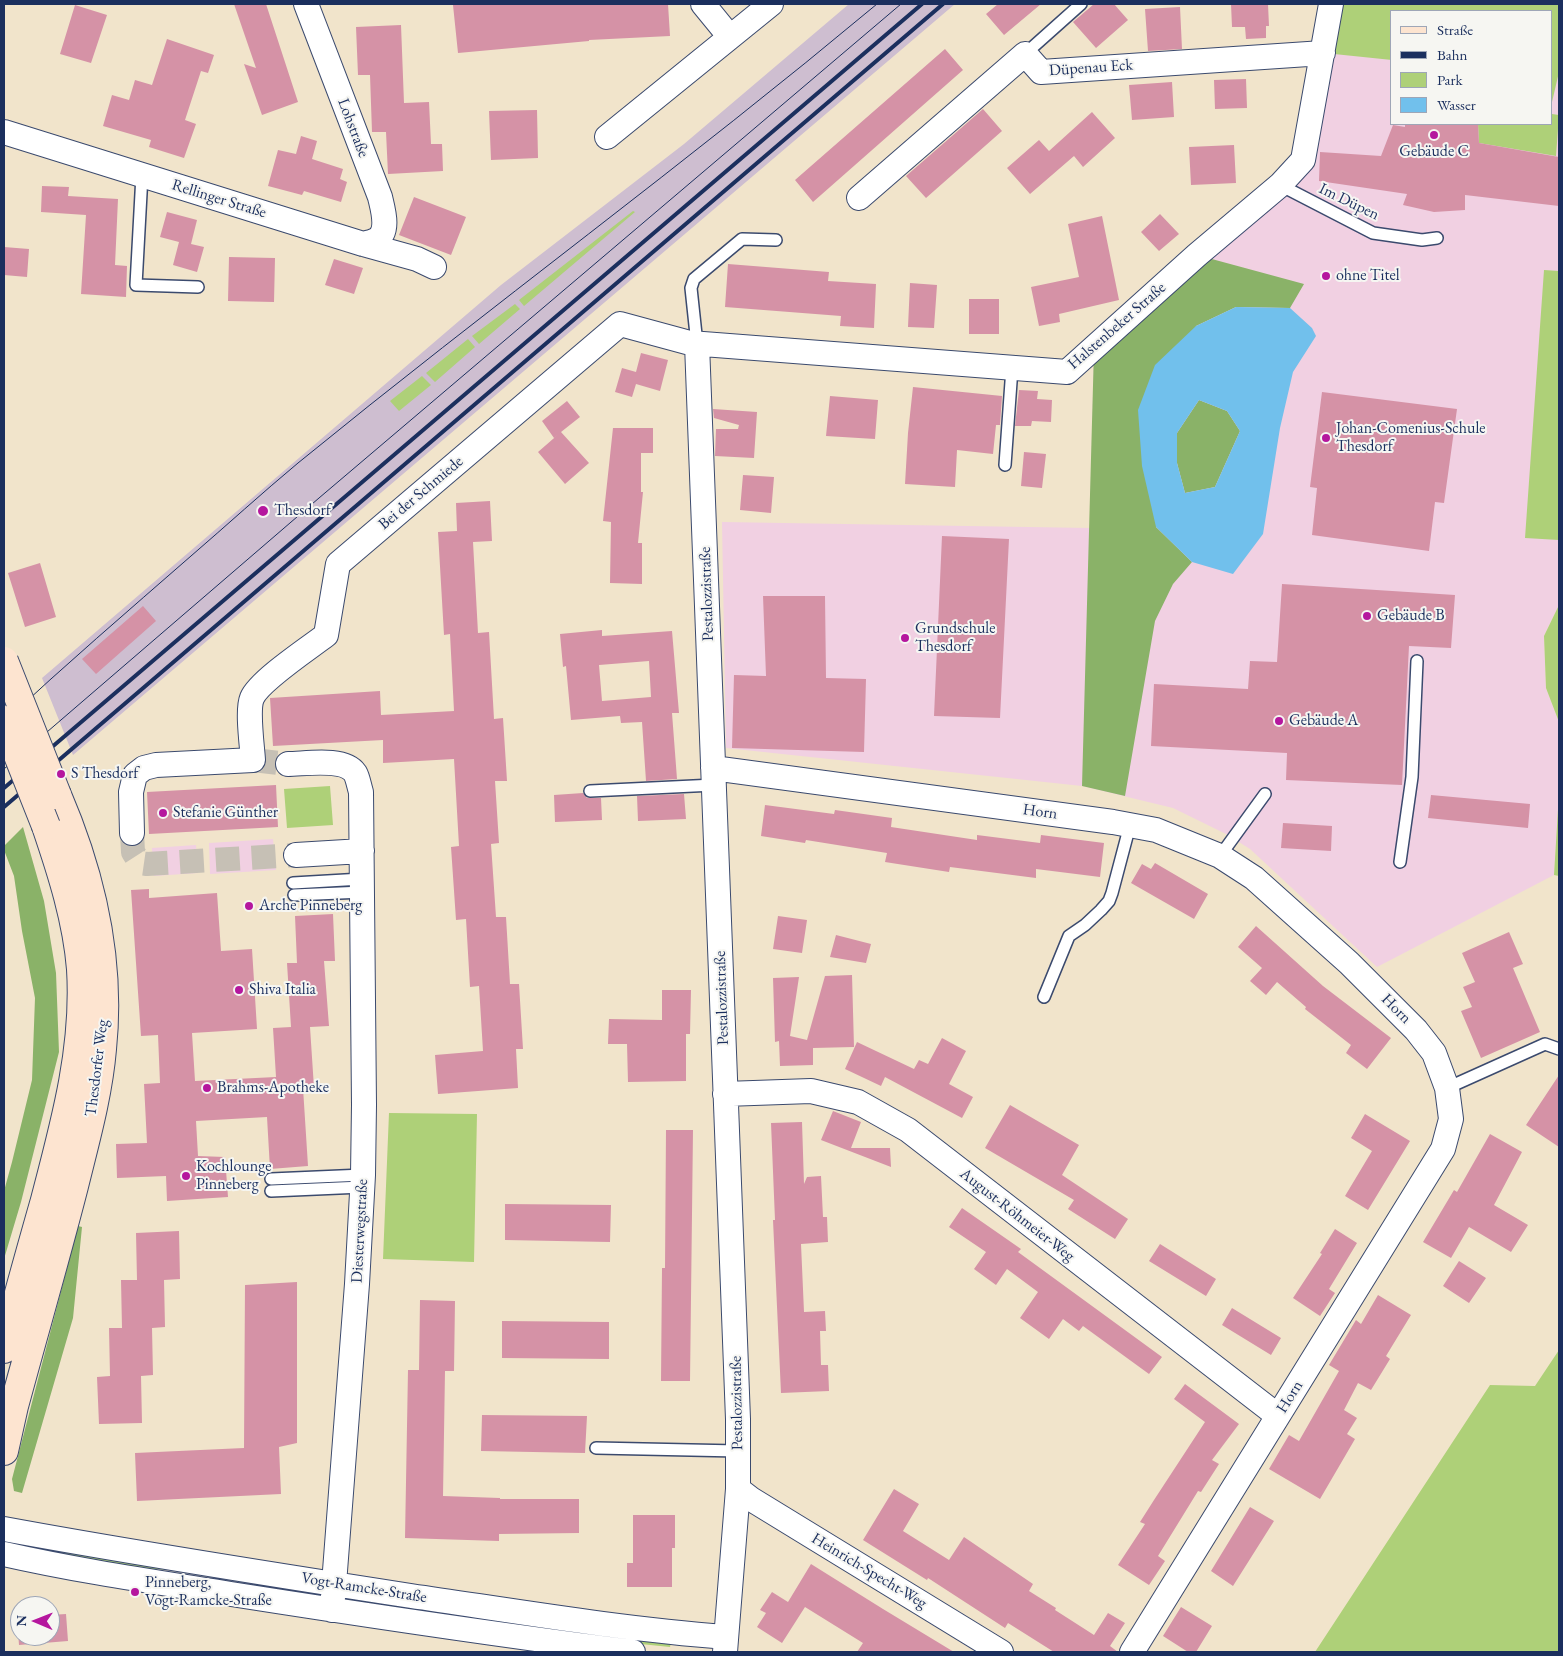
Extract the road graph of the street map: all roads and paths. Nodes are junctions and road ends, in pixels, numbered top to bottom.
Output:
1 (306, 4) edge
2 (703, 4) edge
3 (771, 4) edge
4 (1081, 4) edge
5 (1332, 4) edge
6 (730, 37) junction
7 (1025, 54) junction
8 (1323, 54) junction
9 (4, 132) edge
10 (607, 137) dead end
11 (142, 175) junction
12 (1280, 185) junction
13 (859, 198) dead end
14 (1437, 238) dead end
15 (776, 240) dead end
16 (363, 244) junction
17 (434, 267) dead end
18 (198, 287) dead end
19 (697, 344) junction
20 (1012, 368) junction
21 (1005, 465) dead end
22 (4, 661) edge
23 (1416, 661) dead end
24 (4, 720) edge
25 (288, 764) tunnel mouth
26 (713, 777) junction
27 (590, 790) dead end
28 (1265, 794) dead end
29 (56, 820) junction
30 (1130, 825) junction
31 (132, 833) tunnel mouth
32 (362, 852) junction
33 (296, 855) tunnel mouth
34 (1220, 856) junction
35 (1400, 862) dead end
36 (293, 883) dead end
37 (362, 886) junction
38 (294, 895) dead end
39 (1044, 997) dead end
40 (1559, 1049) edge
41 (1447, 1088) junction
42 (726, 1094) junction
43 (271, 1179) dead end
44 (363, 1181) junction
45 (271, 1191) dead end
46 (4, 1349) edge
47 (1278, 1416) junction
48 (596, 1448) dead end
49 (4, 1451) edge
50 (738, 1451) junction
51 (738, 1489) junction
52 (4, 1529) edge
53 (4, 1554) edge
54 (334, 1584) junction
55 (332, 1610) junction
56 (725, 1645) edge
57 (633, 1652) edge
58 (1001, 1652) edge
59 (1132, 1652) edge

1 - 16 street, Lohstraße
2 - 6 street
3 - 6 street
4 - 7 lane
5 - 8 street, Halstenbeker Straße
6 - 10 street
7 - 8 street, Düpenau Eck
7 - 13 street
8 - 12 street, Halstenbeker Straße
9 - 11 street, Rellinger Straße
11 - 16 street, Rellinger Straße
11 - 18 lane
12 - 14 lane, Im Düpen
12 - 20 street, Halstenbeker Straße
15 - 19 lane
16 - 17 street, Rellinger Straße
19 - 20 street, Halstenbeker Straße
19 - 26 street, Pestalozzistraße
19 - 31 street, Bei der Schmiede
20 - 21 lane
22 - 29 street, Thesdorfer Weg, bridge
23 - 35 lane
24 - 29 street, Thesdorfer Weg, bridge
25 - 32 street, Diesterwegstraße
26 - 27 lane
26 - 30 street, Horn
26 - 42 street, Pestalozzistraße
28 - 34 lane
29 - 46 street, Thesdorfer Weg
29 - 49 street, Thesdorfer Weg
30 - 34 street, Horn
30 - 39 lane
32 - 33 street
32 - 37 street, Diesterwegstraße
34 - 41 street, Horn
36 - 37 lane
37 - 38 lane
37 - 44 street, Diesterwegstraße
40 - 41 lane
41 - 47 street, Horn
42 - 47 street, August-Röhmeier-Weg
42 - 50 street, Pestalozzistraße
43 - 44 lane
44 - 45 lane
44 - 54 street, Diesterwegstraße
47 - 59 street, Horn
48 - 50 lane
50 - 51 street, Pestalozzistraße
51 - 56 street, Pestalozzistraße
51 - 58 street, Heinrich-Specht-Weg
52 - 54 street, Vogt-Ramcke-Straße
53 - 55 street, Vogt-Ramcke-Straße
54 - 55 street, Diesterwegstraße
54 - 56 street, Vogt-Ramcke-Straße
55 - 57 street, Vogt-Ramcke-Straße

